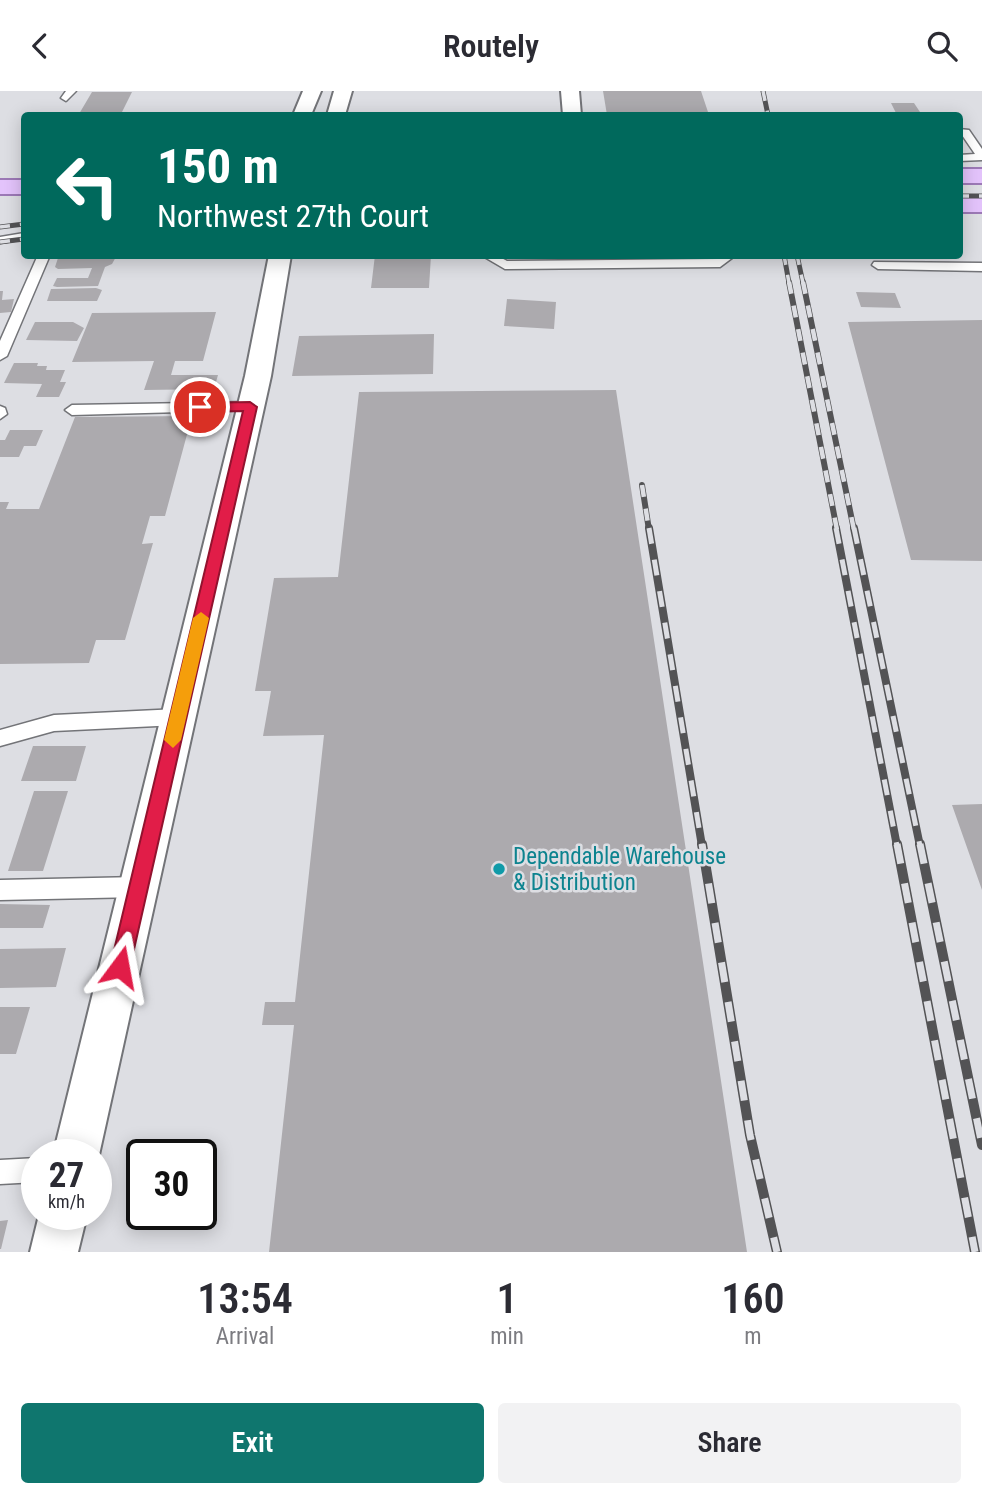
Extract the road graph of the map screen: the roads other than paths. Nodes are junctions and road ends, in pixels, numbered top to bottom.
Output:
1 (312, 91) edge
2 (343, 91) edge
3 (570, 91) edge
4 (303, 112) edge
5 (337, 112) edge
6 (572, 112) edge
7 (963, 132) edge
8 (963, 157) edge
9 (982, 157) edge
10 (963, 176) edge
11 (982, 176) edge
12 (0, 187) edge
13 (21, 187) edge
14 (963, 205) edge
15 (982, 205) edge
16 (21, 236) edge
17 (0, 240) edge
18 (42, 259) edge
19 (279, 259) edge
20 (494, 259) edge
21 (726, 259) edge
22 (878, 265) dead end
23 (982, 267) edge
24 (0, 356) edge
25 (250, 407) junction
26 (72, 410) dead end
27 (178, 717) junction
28 (0, 738) edge
29 (139, 887) junction
30 (0, 890) edge
31 (80, 1139) edge
32 (21, 1171) edge
33 (0, 1172) edge
34 (59, 1230) edge
35 (54, 1252) edge

1 - 4 street
2 - 5 street
3 - 6 street
7 - 9 lane
8 - 9 lane
10 - 11 main road
12 - 13 main road
14 - 15 main road
16 - 17 lane
18 - 24 lane
19 - 25 street
20 - 21 lane
22 - 23 lane
25 - 26 lane
25 - 27 street
27 - 28 lane
27 - 29 street
29 - 30 lane
29 - 31 street
32 - 33 lane
34 - 35 street

